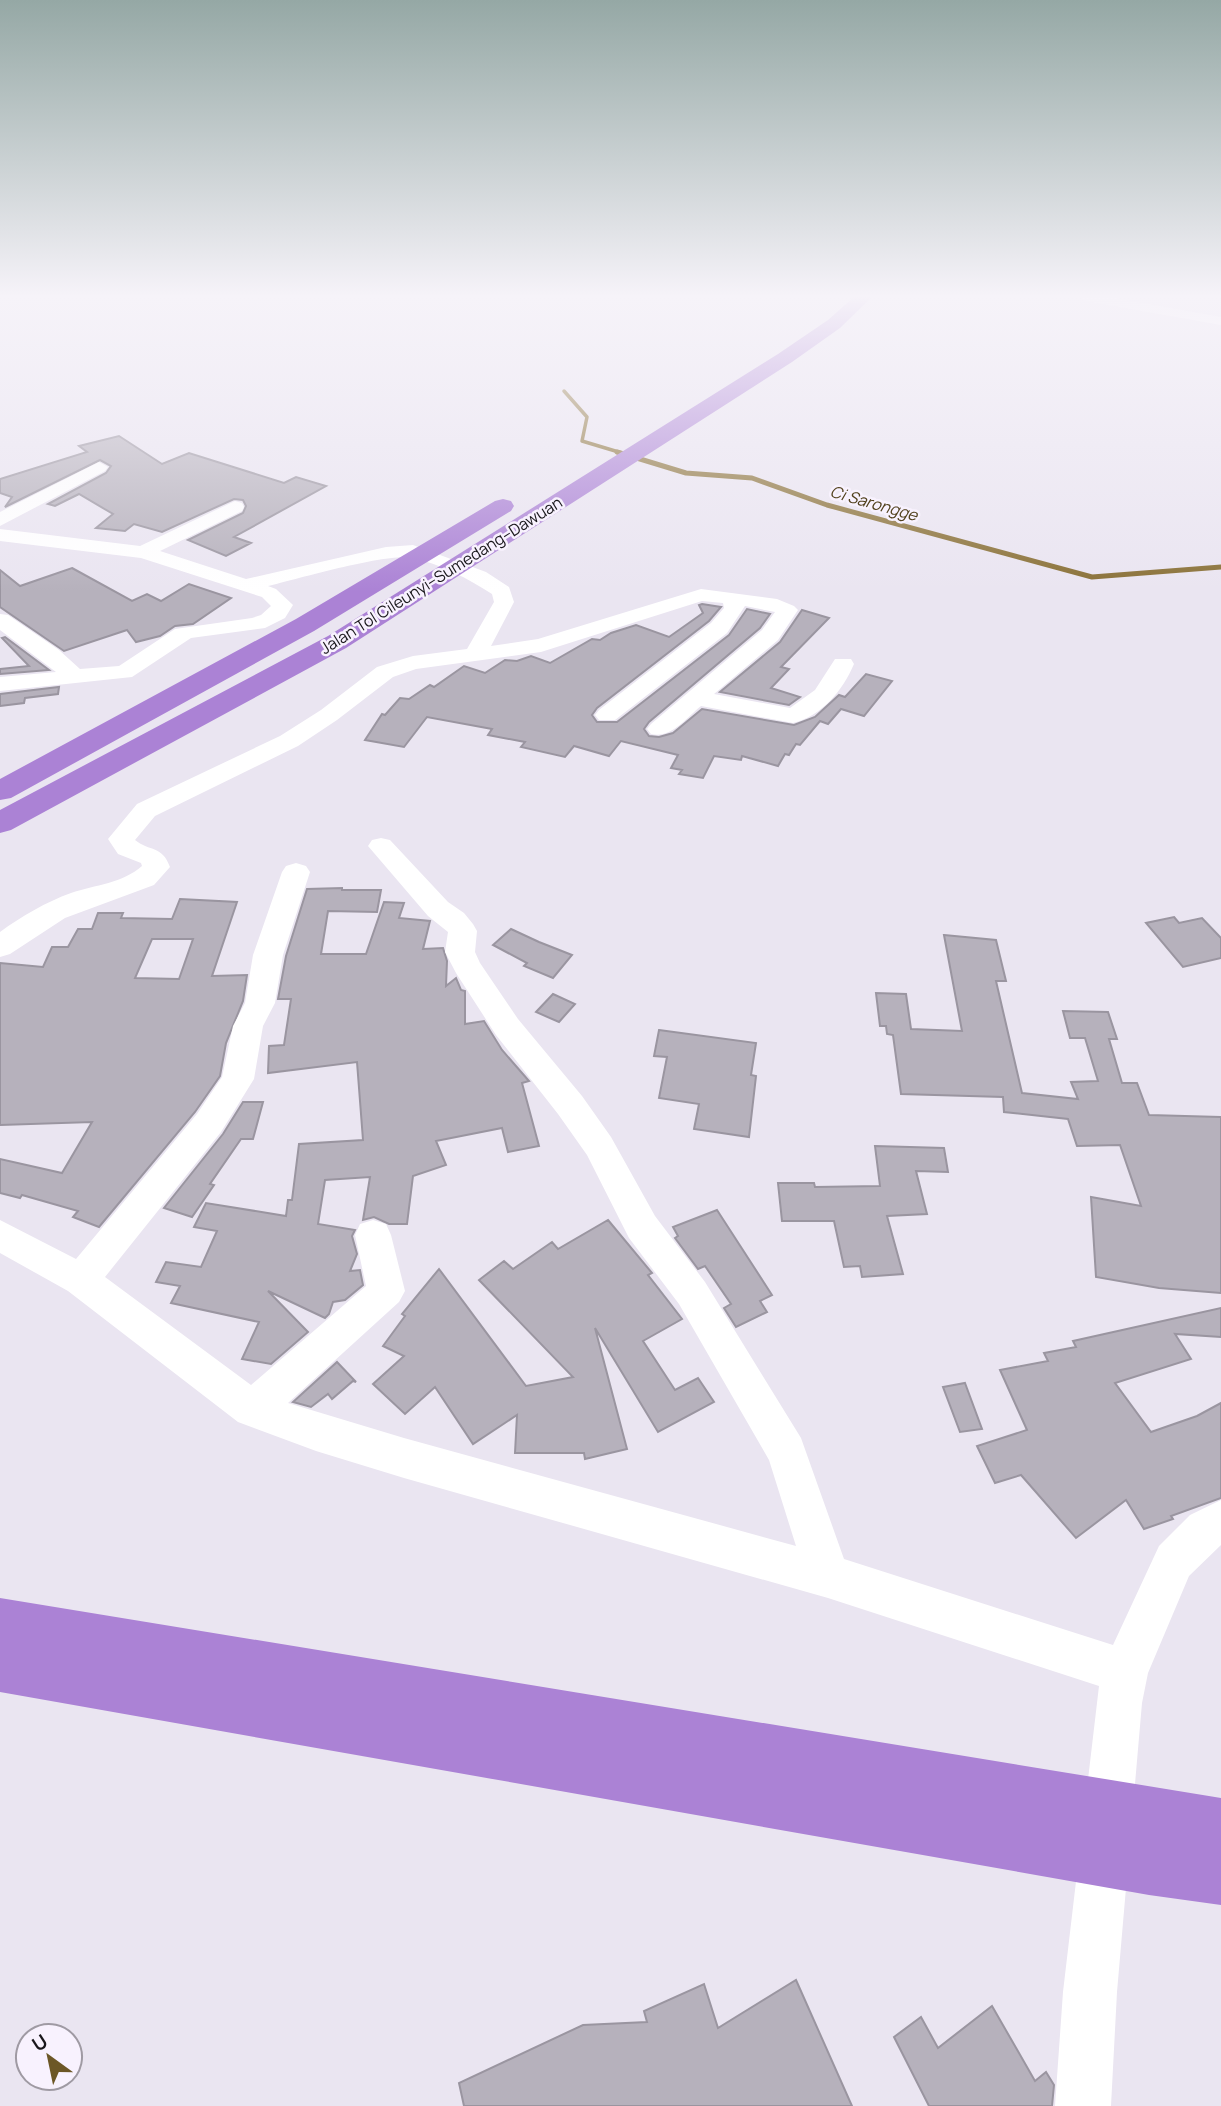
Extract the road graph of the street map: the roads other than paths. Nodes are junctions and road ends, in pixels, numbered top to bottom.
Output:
1 (686, 395) edge
2 (726, 395) edge
3 (660, 411) dead end
4 (99, 467) dead end
5 (518, 497) dead end
6 (235, 508) dead end
7 (0, 520) edge
8 (0, 535) edge
9 (143, 552) junction
10 (246, 585) junction
11 (732, 598) junction
12 (0, 620) edge
13 (700, 642) junction
14 (475, 655) junction
15 (745, 657) junction
16 (843, 664) dead end
17 (76, 678) junction
18 (0, 684) edge
19 (697, 698) junction
20 (607, 715) dead end
21 (178, 728) junction
22 (659, 729) dead end
23 (0, 791) edge
24 (0, 823) edge
25 (0, 841) edge
26 (381, 846) dead end
27 (296, 872) dead end
28 (0, 947) edge
29 (0, 1235) edge
30 (373, 1235) dead end
31 (81, 1280) junction
32 (252, 1409) junction
33 (1221, 1521) edge
34 (828, 1576) junction
35 (1, 1635) edge
36 (1122, 1687) junction
37 (1221, 1828) edge
38 (1221, 1874) edge
39 (1083, 2106) edge

1 - 3 highway
2 - 21 highway, Jalan Tol Cileunyi–Sumedang–Dawuan
4 - 7 street
5 - 23 highway, Jalan Tol Cileunyi–Sumedang–Dawuan
6 - 9 street
8 - 9 street
9 - 10 street
10 - 14 street
10 - 17 street
11 - 13 street
11 - 14 street
11 - 15 street
12 - 17 street
13 - 15 street
13 - 20 street
14 - 28 street
15 - 19 street
16 - 19 street
17 - 18 street
19 - 22 street
21 - 24 highway, Jalan Tol Cileunyi–Sumedang–Dawuan
21 - 25 highway
26 - 34 street
27 - 31 street
29 - 31 street
30 - 32 street
31 - 32 street
32 - 34 street
33 - 36 street
34 - 36 street
35 - 37 highway
35 - 38 highway
36 - 39 street

